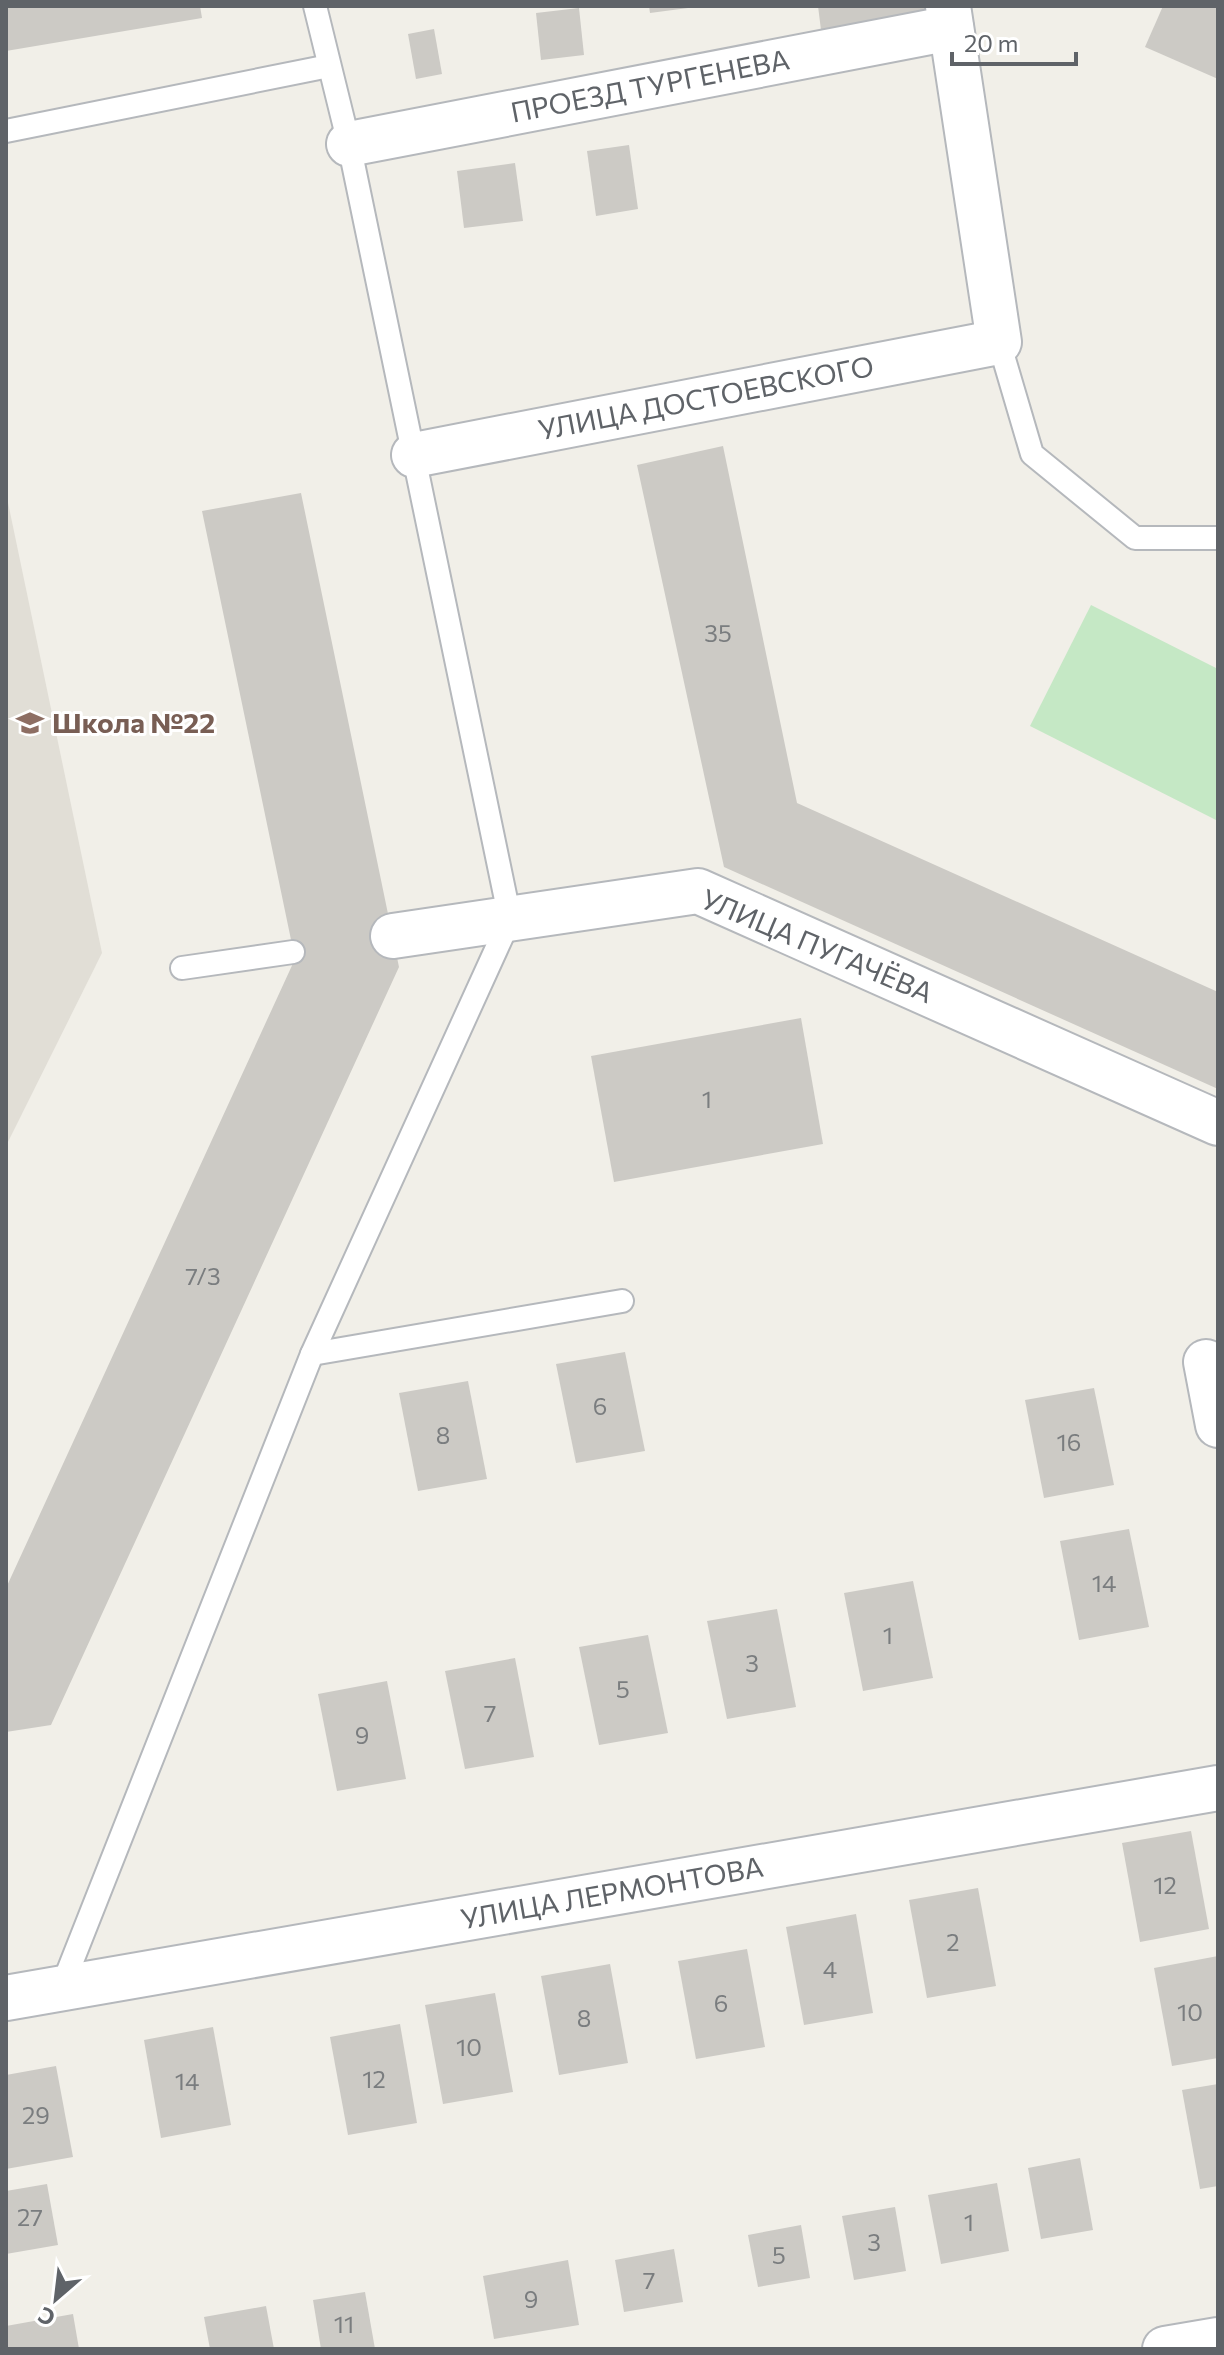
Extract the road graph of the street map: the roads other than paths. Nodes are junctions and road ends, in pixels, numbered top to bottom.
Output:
1 (315, 6) edge
2 (949, 17) edge
3 (329, 66) junction
4 (6, 131) edge
5 (349, 144) junction
6 (999, 342) junction
7 (414, 455) junction
8 (1218, 538) edge
9 (510, 919) junction
10 (393, 936) dead end
11 (293, 952) dead end
12 (182, 968) dead end
13 (1218, 1123) edge
14 (622, 1301) dead end
15 (312, 1354) junction
16 (1206, 1362) dead end
17 (1218, 1425) edge
18 (1218, 1788) edge
19 (61, 1989) junction
20 (6, 1998) edge
21 (1218, 2340) edge
22 (1165, 2349) edge

1 - 3 lane
2 - 5 street, ПРОЕЗД ТУРГЕНЕВА
2 - 6 street
3 - 4 lane
3 - 5 lane
5 - 7 lane
6 - 7 street, УЛИЦА ДОСТОЕВСКОГО
6 - 8 lane
7 - 9 lane
9 - 10 street, УЛИЦА ПУГАЧЁВА
9 - 13 street, УЛИЦА ПУГАЧЁВА
9 - 15 lane
11 - 12 lane
14 - 15 lane
15 - 19 lane
16 - 17 street
18 - 19 street, УЛИЦА ЛЕРМОНТОВА
19 - 20 street, УЛИЦА ЛЕРМОНТОВА
21 - 22 street

